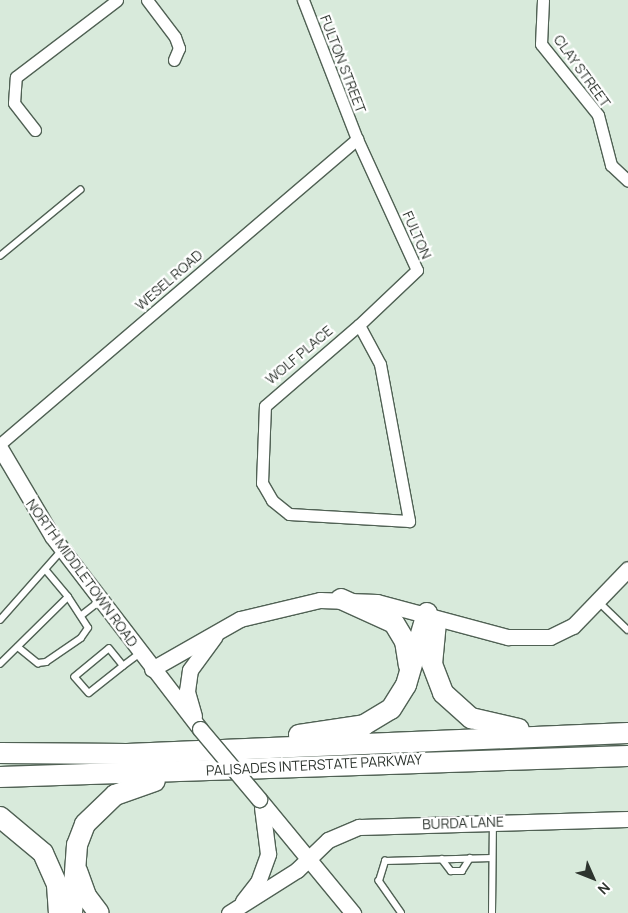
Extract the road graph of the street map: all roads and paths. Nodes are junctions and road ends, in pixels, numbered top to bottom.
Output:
1 (117, 0) edge
2 (147, 0) edge
3 (303, 0) edge
4 (543, 0) edge
5 (174, 60) dead end
6 (35, 130) dead end
7 (357, 139) junction
8 (628, 181) edge
9 (80, 190) dead end
10 (0, 256) edge
11 (359, 325) junction
12 (0, 444) edge
13 (0, 448) edge
14 (62, 549) junction
15 (628, 569) edge
16 (45, 570) junction
17 (68, 597) junction
18 (341, 599) junction
19 (100, 601) junction
20 (598, 601) junction
21 (82, 614) junction
22 (432, 615) junction
23 (0, 620) edge
24 (228, 624) junction
25 (628, 630) edge
26 (18, 647) junction
27 (140, 653) junction
28 (0, 664) edge
29 (123, 666) junction
30 (152, 670) junction
31 (408, 680) junction
32 (200, 729) junction
33 (628, 732) edge
34 (162, 752) junction
35 (0, 753) edge
36 (628, 756) edge
37 (262, 768) junction
38 (0, 777) edge
39 (259, 799) junction
40 (0, 818) edge
41 (628, 819) edge
42 (493, 822) junction
43 (308, 858) junction
44 (470, 858) junction
45 (492, 858) junction
46 (442, 859) junction
47 (76, 866) junction
48 (230, 912) edge
49 (60, 913) edge
50 (72, 913) edge
51 (99, 913) edge
52 (353, 913) edge
53 (401, 913) edge
54 (492, 913) edge

1 - 6 street
2 - 5 street
3 - 7 street, FULTON STREET
4 - 8 street, CLAY STREET
7 - 11 street, FULTON
7 - 12 street, WESEL ROAD
9 - 10 lane
11 - 11 street, WOLF PLACE
13 - 14 street, NORTH MIDDLETOWN ROAD
14 - 16 lane
14 - 19 street, NORTH MIDDLETOWN ROAD
15 - 20 street
16 - 17 lane
16 - 23 lane
17 - 21 lane
17 - 26 lane
18 - 22 street
18 - 24 street
18 - 31 highway
19 - 21 lane
19 - 27 street, NORTH MIDDLETOWN ROAD
20 - 22 street
20 - 25 lane
21 - 26 lane
22 - 31 highway
22 - 33 highway
24 - 30 street
24 - 32 street
26 - 28 lane
27 - 29 lane
27 - 30 street, NORTH MIDDLETOWN ROAD
29 - 29 lane
30 - 32 street, NORTH MIDDLETOWN ROAD
31 - 34 highway
32 - 39 street, NORTH MIDDLETOWN ROAD, bridge
33 - 34 highway, PALISADES INTERSTATE PARKWAY
34 - 35 highway, PALISADES INTERSTATE PARKWAY
36 - 37 highway, PALISADES INTERSTATE PARKWAY
37 - 38 highway, PALISADES INTERSTATE PARKWAY
37 - 47 highway
39 - 43 street, NORTH MIDDLETOWN ROAD
39 - 48 street
40 - 49 highway
41 - 42 street, BURDA LANE
42 - 43 street, BURDA LANE
42 - 45 lane
43 - 48 street, BURDA LANE
43 - 52 street, NORTH MIDDLETOWN ROAD
44 - 45 lane
44 - 46 lane
44 - 46 lane
45 - 54 lane
46 - 53 lane
47 - 50 highway
47 - 51 highway

